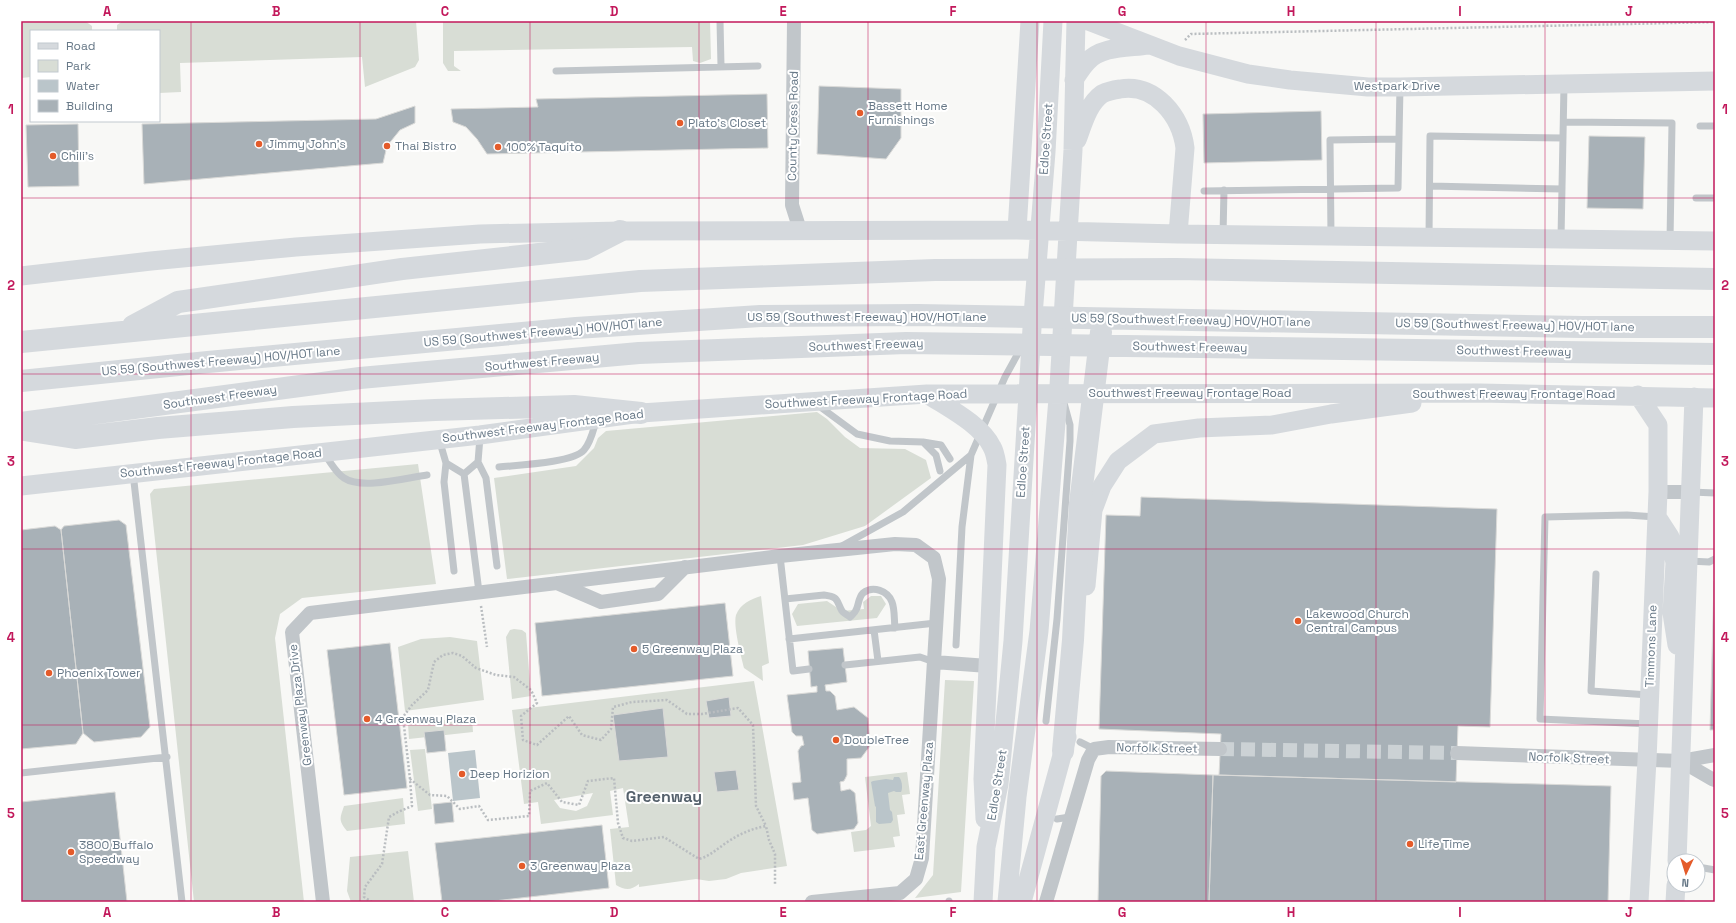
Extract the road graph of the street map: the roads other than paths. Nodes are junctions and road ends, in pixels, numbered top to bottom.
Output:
1 (720, 21) edge
2 (794, 21) edge
3 (1030, 21) edge
4 (1053, 21) edge
5 (1076, 21) edge
6 (1088, 21) edge
7 (1150, 45) junction
8 (721, 66) junction
9 (758, 66) dead end
10 (556, 71) dead end
11 (1074, 80) junction
12 (1715, 82) edge
13 (1564, 83) junction
14 (1400, 87) junction
15 (1564, 122) junction
16 (1700, 126) dead end
17 (1715, 126) edge
18 (1563, 138) junction
19 (1399, 139) junction
20 (1072, 154) junction
21 (1430, 186) junction
22 (1330, 189) junction
23 (1562, 189) junction
24 (1224, 190) junction
25 (1204, 191) dead end
26 (1696, 198) dead end
27 (1715, 198) edge
28 (800, 230) junction
29 (1017, 230) junction
30 (620, 231) junction
31 (1178, 234) junction
32 (1223, 235) junction
33 (1331, 236) junction
34 (1429, 237) junction
35 (1562, 239) junction
36 (1670, 240) junction
37 (1715, 240) edge
38 (21, 276) edge
39 (1715, 279) edge
40 (1035, 306) junction
41 (1063, 307) junction
42 (1138, 309) junction
43 (1715, 315) edge
44 (1715, 327) edge
45 (1032, 328) junction
46 (123, 331) junction
47 (21, 342) edge
48 (1715, 354) edge
49 (208, 362) junction
50 (21, 381) edge
51 (1480, 393) junction
52 (927, 394) junction
53 (1638, 395) junction
54 (1694, 397) junction
55 (1715, 398) edge
56 (812, 401) junction
57 (641, 413) junction
58 (597, 419) junction
59 (21, 423) edge
60 (21, 429) edge
61 (480, 435) junction
62 (439, 439) junction
63 (923, 442) junction
64 (322, 452) junction
65 (971, 456) junction
66 (950, 459) dead end
67 (478, 462) junction
68 (446, 463) junction
69 (499, 467) dead end
70 (940, 471) dead end
71 (133, 473) junction
72 (464, 474) junction
73 (427, 475) dead end
74 (21, 486) edge
75 (1658, 492) junction
76 (1689, 492) junction
77 (1715, 493) edge
78 (1657, 517) junction
79 (834, 550) junction
80 (780, 556) junction
81 (1715, 558) edge
82 (1689, 561) junction
83 (497, 566) dead end
84 (685, 567) junction
85 (454, 571) dead end
86 (1596, 574) dead end
87 (1051, 576) junction
88 (557, 583) junction
89 (479, 592) junction
90 (785, 599) junction
91 (936, 623) junction
92 (895, 628) junction
93 (874, 630) junction
94 (789, 639) junction
95 (956, 645) dead end
96 (878, 661) junction
97 (934, 662) junction
98 (845, 665) dead end
99 (988, 666) junction
100 (809, 669) dead end
101 (1684, 680) junction
102 (1649, 695) junction
103 (1046, 721) dead end
104 (1648, 724) junction
105 (1072, 747) junction
106 (1094, 749) junction
107 (1220, 749) tunnel mouth
108 (1457, 753) tunnel mouth
109 (1715, 755) edge
110 (166, 757) junction
111 (1647, 760) junction
112 (1681, 761) junction
113 (21, 773) edge
114 (1715, 780) edge
115 (986, 847) junction
116 (1677, 853) edge
117 (182, 902) edge
118 (323, 902) edge
119 (812, 902) edge
120 (983, 902) edge
121 (1007, 902) edge
122 (1022, 902) edge
123 (1046, 902) edge
124 (1639, 902) edge

1 - 8 lane
2 - 28 street, County Cress Road
3 - 29 main road
4 - 40 main road, Edloe Street
5 - 11 main road, Edloe Street
6 - 7 main road, Westpark Drive
7 - 11 main road
7 - 14 main road, Westpark Drive
8 - 9 lane
8 - 10 lane
11 - 20 main road, Edloe Street
12 - 13 main road, Westpark Drive
13 - 14 main road, Westpark Drive
13 - 15 lane
14 - 19 lane
15 - 18 lane
15 - 36 lane
16 - 17 lane
18 - 21 lane
18 - 23 lane
19 - 22 lane
19 - 22 lane
20 - 31 main road
20 - 41 main road, Edloe Street
21 - 23 lane
21 - 34 lane
22 - 24 lane
22 - 33 lane
23 - 35 lane
24 - 25 lane
24 - 32 lane
26 - 27 lane
28 - 29 main road
28 - 30 main road
29 - 31 main road
30 - 38 main road
30 - 46 highway
31 - 32 main road
32 - 33 main road
33 - 34 main road
34 - 35 main road
35 - 36 main road
36 - 37 main road
39 - 46 highway
40 - 41 highway
40 - 45 main road, Edloe Street
40 - 49 highway
41 - 42 highway
41 - 87 main road, Edloe Street
42 - 43 highway
42 - 105 highway
44 - 49 highway, US 59 (Southwest Freeway) HOV/HOT lane
45 - 65 lane
45 - 115 main road, Edloe Street
46 - 47 highway
48 - 59 highway, Southwest Freeway
49 - 50 highway, US 59 (Southwest Freeway) HOV/HOT lane
51 - 52 main road, Southwest Freeway Frontage Road
51 - 53 main road, Southwest Freeway Frontage Road
51 - 105 main road
52 - 56 main road, Southwest Freeway Frontage Road
52 - 99 main road
53 - 54 main road, Southwest Freeway Frontage Road
53 - 75 main road, Timmons Lane
54 - 55 main road, Southwest Freeway Frontage Road
54 - 76 main road
56 - 57 main road, Southwest Freeway Frontage Road
56 - 63 lane
57 - 58 main road, Southwest Freeway Frontage Road
57 - 60 highway
58 - 61 main road, Southwest Freeway Frontage Road
58 - 69 lane
61 - 62 main road, Southwest Freeway Frontage Road
61 - 67 lane
62 - 64 main road, Southwest Freeway Frontage Road
62 - 68 lane
63 - 66 lane
63 - 70 lane
64 - 71 main road, Southwest Freeway Frontage Road
64 - 73 lane
65 - 79 lane
65 - 95 lane
67 - 72 lane
67 - 83 lane
68 - 72 lane
68 - 85 lane
71 - 74 main road, Southwest Freeway Frontage Road
71 - 110 lane
72 - 89 lane
75 - 76 street
75 - 78 main road, Timmons Lane
76 - 77 lane
76 - 82 main road
78 - 101 main road
78 - 102 main road, Timmons Lane
78 - 104 lane
79 - 80 street, East Greenway Plaza
79 - 91 street, East Greenway Plaza
80 - 84 street, East Greenway Plaza
80 - 90 lane
81 - 82 lane
82 - 101 main road
84 - 88 street, East Greenway Plaza
84 - 88 street
86 - 102 lane
87 - 103 lane
87 - 121 main road, Edloe Street
88 - 89 street, East Greenway Plaza
89 - 118 street, Greenway Plaza Drive
90 - 92 lane
90 - 94 lane
91 - 92 lane
91 - 97 street, East Greenway Plaza
92 - 93 lane
93 - 94 lane
93 - 96 lane
94 - 100 lane
96 - 97 lane
96 - 98 lane
97 - 99 street
97 - 119 street, East Greenway Plaza
99 - 115 main road
101 - 112 main road
102 - 104 main road, Timmons Lane
104 - 111 main road, Timmons Lane
105 - 106 lane
105 - 122 main road
106 - 107 street, Norfolk Street
106 - 123 street
108 - 111 street, Norfolk Street
109 - 112 street, Norfolk Street
110 - 113 lane
110 - 117 lane
111 - 112 street, Norfolk Street
111 - 124 main road, Timmons Lane
112 - 114 street, Norfolk Street
112 - 116 main road
115 - 120 main road, Edloe Street

